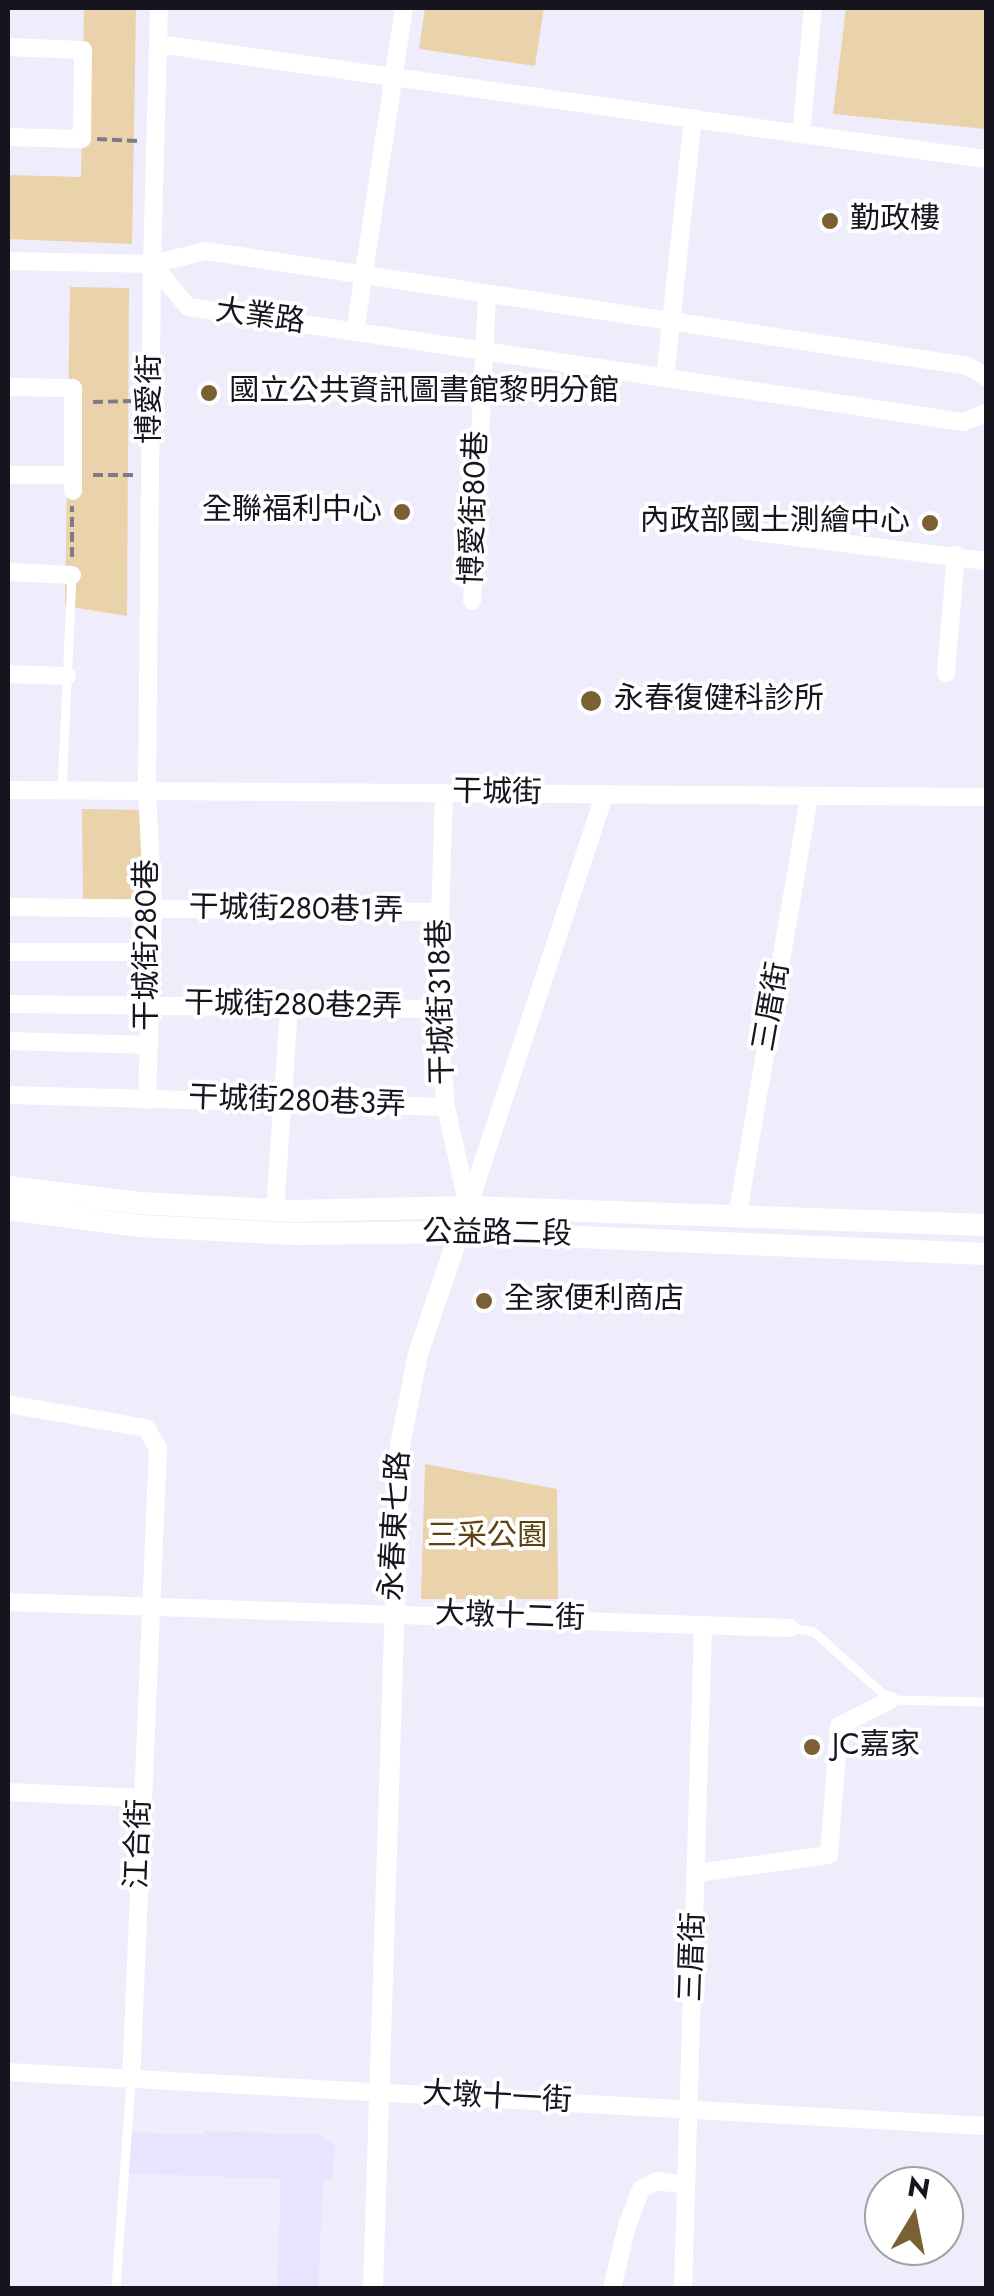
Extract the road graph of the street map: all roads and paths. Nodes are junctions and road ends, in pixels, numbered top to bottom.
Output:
1 (159, 8) edge
2 (404, 8) edge
3 (813, 8) edge
4 (158, 44) junction
5 (8, 47) edge
6 (393, 77) junction
7 (693, 118) junction
8 (801, 134) junction
9 (8, 137) edge
10 (82, 139) junction
11 (157, 142) junction
12 (986, 159) edge
13 (8, 261) edge
14 (152, 264) junction
15 (364, 276) junction
16 (486, 294) junction
17 (672, 322) junction
18 (355, 332) junction
19 (482, 351) junction
20 (986, 377) edge
21 (665, 378) junction
22 (8, 387) edge
23 (153, 401) junction
24 (73, 402) junction
25 (986, 413) edge
26 (8, 474) edge
27 (152, 475) junction
28 (73, 483) junction
29 (747, 530) dead end
30 (956, 555) junction
31 (986, 561) edge
32 (8, 572) edge
33 (72, 575) junction
34 (472, 601) dead end
35 (946, 673) dead end
36 (8, 674) edge
37 (68, 676) junction
38 (8, 790) edge
39 (62, 790) junction
40 (147, 790) junction
41 (444, 794) junction
42 (604, 796) junction
43 (810, 796) junction
44 (986, 797) edge
45 (8, 907) edge
46 (153, 909) junction
47 (440, 912) junction
48 (8, 952) edge
49 (152, 952) junction
50 (8, 1004) edge
51 (150, 1005) junction
52 (289, 1007) junction
53 (437, 1010) junction
54 (8, 1041) edge
55 (149, 1045) junction
56 (8, 1095) edge
57 (147, 1100) junction
58 (282, 1102) junction
59 (446, 1108) junction
60 (8, 1186) edge
61 (468, 1208) junction
62 (8, 1210) edge
63 (275, 1210) junction
64 (737, 1218) junction
65 (986, 1225) edge
66 (460, 1232) junction
67 (986, 1254) edge
68 (8, 1404) edge
69 (8, 1602) edge
70 (149, 1608) junction
71 (393, 1614) junction
72 (703, 1625) junction
73 (790, 1628) joint
74 (890, 1700) junction
75 (986, 1702) edge
76 (8, 1792) edge
77 (142, 1798) junction
78 (696, 1873) junction
79 (8, 2072) edge
80 (131, 2080) junction
81 (378, 2092) junction
82 (688, 2109) junction
83 (986, 2126) edge
84 (686, 2185) junction
85 (116, 2288) edge
86 (372, 2288) edge
87 (612, 2288) edge
88 (683, 2288) edge

1 - 4 street, 博愛街
2 - 6 street
3 - 8 street
4 - 6 street
4 - 11 street, 博愛街
5 - 10 street
6 - 7 street
6 - 15 street
7 - 8 street
7 - 17 street
8 - 12 street
9 - 10 street
10 - 11 path
11 - 14 street, 博愛街
13 - 14 street
14 - 15 street, 大業路
14 - 18 street, 大業路
14 - 23 street, 博愛街
15 - 16 street, 大業路
15 - 18 street
16 - 17 street, 大業路
16 - 19 street, 博愛街80巷
17 - 20 street, 大業路
17 - 21 street
18 - 19 street, 大業路
19 - 21 street, 大業路
19 - 34 street, 博愛街80巷
21 - 25 street, 大業路
22 - 24 street
23 - 24 path
23 - 27 street, 博愛街
24 - 28 street
26 - 28 street
27 - 28 path
27 - 40 street, 博愛街
28 - 33 path
29 - 30 street
30 - 31 street
30 - 35 street
32 - 33 street
33 - 37 lane
36 - 37 street
37 - 39 lane
38 - 39 street, 干城街
39 - 40 street, 干城街
40 - 41 street, 干城街
40 - 46 street, 干城街280巷
41 - 42 street, 干城街
41 - 47 street, 干城街318巷
42 - 43 street, 干城街
42 - 61 street, 永春東七路
43 - 44 street, 干城街
43 - 64 street, 三厝街
45 - 46 street, 干城街280巷1弄
46 - 47 street, 干城街280巷1弄
46 - 49 street, 干城街280巷
47 - 53 street, 干城街318巷
48 - 49 street
49 - 51 street, 干城街280巷
50 - 51 street, 干城街280巷2弄
51 - 52 street, 干城街280巷2弄
51 - 55 street, 干城街280巷
52 - 53 street, 干城街280巷2弄
52 - 58 street
53 - 59 street, 干城街318巷
54 - 55 street
55 - 57 street, 干城街280巷
56 - 57 street, 干城街280巷3弄
57 - 58 street, 干城街280巷3弄
58 - 59 street, 干城街280巷3弄
58 - 63 street
59 - 61 street, 干城街318巷
60 - 63 main road, 公益路二段
61 - 63 main road, 公益路二段
61 - 64 main road, 公益路二段
61 - 66 street, 永春東七路
62 - 66 main road, 公益路二段
64 - 65 main road, 公益路二段
66 - 67 main road, 公益路二段
66 - 71 street, 永春東七路
68 - 70 street, 江合街
69 - 70 street, 大墩十二街
70 - 71 street, 大墩十二街
70 - 77 street, 江合街
71 - 72 street, 大墩十二街
71 - 81 street, 永春東七路
72 - 73 street, 大墩十二街
72 - 78 street, 三厝街
73 - 74 lane, 大墩十二街
74 - 75 lane
74 - 78 street
76 - 77 street
77 - 80 street, 江合街
78 - 82 street, 三厝街
79 - 80 street, 大墩十一街
80 - 81 street, 大墩十一街
80 - 85 lane
81 - 82 street, 大墩十一街
81 - 86 street, 永春東七路
82 - 83 street, 大墩十一街
82 - 84 street, 三厝街
84 - 87 street
84 - 88 street, 三厝街

